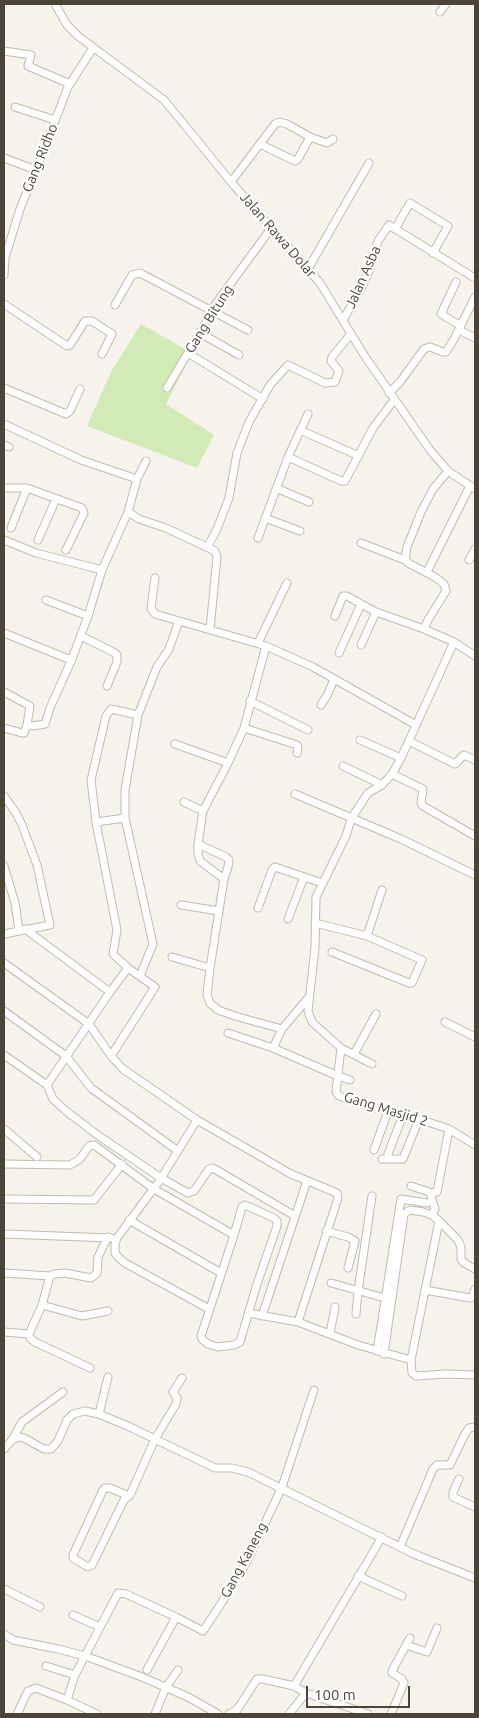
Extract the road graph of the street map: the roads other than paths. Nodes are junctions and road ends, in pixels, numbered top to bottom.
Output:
1 (55, 4) edge
2 (446, 4) edge
3 (440, 12) dead end
4 (93, 48) junction
5 (4, 51) edge
6 (70, 84) junction
7 (15, 107) dead end
8 (56, 120) junction
9 (310, 137) junction
10 (333, 139) dead end
11 (260, 144) junction
12 (4, 158) edge
13 (369, 163) dead end
14 (36, 170) junction
15 (231, 182) junction
16 (272, 227) junction
17 (395, 230) junction
18 (433, 253) junction
19 (4, 257) edge
20 (308, 269) junction
21 (4, 275) edge
22 (473, 277) dead end
23 (456, 282) dead end
24 (475, 297) edge
25 (4, 304) edge
26 (115, 305) dead end
27 (212, 310) junction
28 (343, 320) junction
29 (460, 328) junction
30 (248, 330) dead end
31 (200, 333) junction
32 (352, 334) junction
33 (475, 338) edge
34 (188, 353) junction
35 (102, 354) dead end
36 (239, 354) dead end
37 (4, 388) edge
38 (167, 388) dead end
39 (80, 389) dead end
40 (389, 393) junction
41 (263, 399) junction
42 (394, 400) junction
43 (308, 414) dead end
44 (4, 424) edge
45 (302, 431) junction
46 (359, 456) junction
47 (288, 458) junction
48 (146, 461) dead end
49 (448, 470) junction
50 (137, 479) junction
51 (473, 486) edge
52 (4, 488) edge
53 (27, 488) junction
54 (276, 488) junction
55 (56, 499) junction
56 (309, 502) dead end
57 (128, 512) junction
58 (265, 518) junction
59 (11, 528) dead end
60 (300, 531) dead end
61 (258, 538) dead end
62 (4, 540) edge
63 (38, 540) dead end
64 (361, 543) dead end
65 (208, 546) junction
66 (475, 549) edge
67 (66, 550) dead end
68 (405, 560) junction
69 (468, 560) dead end
70 (102, 570) junction
71 (427, 572) junction
72 (155, 578) dead end
73 (287, 583) dead end
74 (46, 600) dead end
75 (361, 604) junction
76 (376, 612) junction
77 (88, 616) junction
78 (335, 616) dead end
79 (179, 621) junction
80 (210, 629) junction
81 (424, 629) junction
82 (4, 633) edge
83 (81, 636) junction
84 (454, 642) junction
85 (258, 643) junction
86 (361, 645) dead end
87 (266, 646) junction
88 (339, 653) dead end
89 (475, 656) edge
90 (72, 659) junction
91 (334, 678) junction
92 (107, 686) dead end
93 (4, 692) edge
94 (250, 702) junction
95 (321, 705) dead end
96 (138, 715) junction
97 (27, 725) junction
98 (416, 725) junction
99 (4, 728) edge
100 (244, 728) junction
101 (308, 730) dead end
102 (360, 740) dead end
103 (409, 741) junction
104 (175, 744) dead end
105 (296, 753) dead end
106 (402, 758) junction
107 (475, 760) edge
108 (228, 763) junction
109 (343, 766) dead end
110 (392, 774) junction
111 (382, 785) junction
112 (295, 794) dead end
113 (4, 796) edge
114 (184, 802) dead end
115 (203, 810) junction
116 (125, 818) junction
117 (351, 819) junction
118 (96, 822) junction
119 (475, 836) edge
120 (198, 844) junction
121 (4, 866) edge
122 (475, 875) edge
123 (304, 877) junction
124 (224, 879) junction
125 (322, 883) junction
126 (382, 890) dead end
127 (181, 905) dead end
128 (258, 908) dead end
129 (219, 911) junction
130 (288, 919) dead end
131 (314, 923) junction
132 (22, 930) junction
133 (4, 934) edge
134 (367, 936) junction
135 (332, 952) dead end
136 (172, 957) dead end
137 (4, 963) edge
138 (128, 968) junction
139 (210, 968) junction
140 (140, 976) junction
141 (110, 992) junction
142 (309, 997) junction
143 (4, 1011) edge
144 (376, 1014) dead end
145 (445, 1022) dead end
146 (88, 1024) junction
147 (282, 1029) junction
148 (228, 1033) dead end
149 (475, 1037) edge
150 (273, 1048) junction
151 (341, 1048) junction
152 (354, 1054) junction
153 (4, 1055) edge
154 (66, 1056) junction
155 (111, 1056) junction
156 (372, 1064) dead end
157 (338, 1076) junction
158 (350, 1080) dead end
159 (47, 1085) junction
160 (388, 1111) junction
161 (403, 1115) junction
162 (420, 1119) junction
163 (197, 1120) junction
164 (4, 1129) edge
165 (449, 1129) junction
166 (474, 1141) edge
167 (374, 1150) dead end
168 (178, 1151) junction
169 (37, 1157) dead end
170 (4, 1164) edge
171 (122, 1164) junction
172 (307, 1181) junction
173 (158, 1183) junction
174 (411, 1186) dead end
175 (432, 1193) junction
176 (372, 1196) dead end
177 (4, 1199) edge
178 (427, 1203) dead end
179 (432, 1215) junction
180 (295, 1216) junction
181 (130, 1220) junction
182 (439, 1222) junction
183 (326, 1231) junction
184 (4, 1234) edge
185 (234, 1235) junction
186 (108, 1237) junction
187 (117, 1238) junction
188 (348, 1268) dead end
189 (475, 1269) edge
190 (4, 1273) edge
191 (221, 1273) junction
192 (50, 1276) junction
193 (331, 1283) dead end
194 (475, 1289) edge
195 (424, 1290) junction
196 (358, 1291) junction
197 (385, 1298) junction
198 (42, 1306) junction
199 (335, 1307) dead end
200 (209, 1309) junction
201 (108, 1311) dead end
202 (248, 1313) junction
203 (356, 1314) dead end
204 (262, 1316) junction
205 (298, 1322) junction
206 (4, 1332) edge
207 (330, 1333) junction
208 (29, 1334) junction
209 (380, 1352) junction
210 (411, 1366) junction
211 (90, 1368) dead end
212 (475, 1375) edge
213 (108, 1377) dead end
214 (182, 1378) dead end
215 (314, 1390) dead end
216 (64, 1392) dead end
217 (99, 1414) junction
218 (475, 1427) edge
219 (156, 1439) junction
220 (12, 1440) junction
221 (4, 1449) edge
222 (459, 1479) dead end
223 (282, 1487) junction
224 (128, 1496) junction
225 (475, 1507) edge
226 (382, 1538) junction
227 (400, 1547) junction
228 (358, 1576) junction
229 (475, 1578) edge
230 (4, 1589) edge
231 (402, 1596) dead end
232 (40, 1606) dead end
233 (73, 1615) dead end
234 (176, 1617) junction
235 (100, 1627) junction
236 (437, 1628) dead end
237 (4, 1634) edge
238 (410, 1638) dead end
239 (406, 1645) junction
240 (84, 1656) junction
241 (46, 1666) dead end
242 (146, 1670) dead end
243 (178, 1670) dead end
244 (75, 1675) junction
245 (294, 1686) junction
246 (166, 1687) junction
247 (306, 1693) junction
248 (67, 1700) junction
249 (86, 1712) edge
250 (358, 1712) edge
251 (20, 1713) edge
252 (214, 1713) edge
253 (97, 1714) edge
254 (155, 1714) edge
255 (229, 1714) edge
256 (289, 1714) edge
257 (368, 1714) edge
258 (391, 1714) edge

1 - 4 street, Jalan Rawa Dolar
2 - 3 street
4 - 6 street, Gang Ridho
4 - 15 street, Jalan Rawa Dolar
5 - 6 street
6 - 8 street, Gang Ridho
7 - 8 street
8 - 14 street, Gang Ridho
9 - 10 street
9 - 11 street
9 - 11 street
11 - 15 street
12 - 14 street
13 - 20 street
14 - 19 street, Gang Ridho
15 - 16 street, Jalan Rawa Dolar
16 - 20 street, Jalan Rawa Dolar
16 - 27 street, Gang Bitung
17 - 18 street
17 - 18 street
17 - 28 street, Jalan Asba
18 - 22 street
19 - 21 street, Gang Ridho
20 - 28 street, Jalan Rawa Dolar
23 - 29 street
24 - 29 street
25 - 35 street
26 - 27 street
27 - 30 street
27 - 31 street, Gang Bitung
28 - 32 street, Jalan Rawa Dolar
29 - 33 street
29 - 40 street
31 - 34 street, Gang Bitung
31 - 36 street
32 - 40 street, Jalan Rawa Dolar
32 - 41 street
34 - 38 street, Gang Bitung
34 - 41 street
37 - 39 street
40 - 42 street, Jalan Rawa Dolar
41 - 65 street
42 - 46 street
42 - 49 street, Jalan Rawa Dolar
43 - 45 street
44 - 50 street
45 - 46 street
45 - 47 street
46 - 47 street
47 - 54 street
48 - 50 street
49 - 51 street, Jalan Rawa Dolar
49 - 68 street
50 - 57 street
51 - 71 street
52 - 53 street
53 - 55 street
53 - 59 street
54 - 56 street
54 - 58 street
55 - 63 street
55 - 67 street
57 - 65 street
57 - 70 street
58 - 60 street
58 - 61 street
62 - 70 street
64 - 68 street
65 - 80 street
66 - 69 street
68 - 71 street
70 - 77 street
71 - 81 street
72 - 79 street
73 - 85 street
74 - 77 street
75 - 76 street
75 - 78 street
75 - 88 street
76 - 81 street
76 - 86 street
77 - 83 street
79 - 80 street
79 - 96 street
80 - 85 street
81 - 84 street
82 - 90 street
83 - 90 street
83 - 92 street
84 - 89 street
84 - 98 street
85 - 87 street
87 - 91 street
87 - 94 street
90 - 97 street
91 - 95 street
91 - 98 street
93 - 97 street
94 - 100 street
94 - 101 street
96 - 116 street
96 - 118 street
97 - 99 street
98 - 103 street
100 - 105 street
100 - 108 street
102 - 106 street
103 - 106 street
103 - 107 street
104 - 108 street
106 - 110 street
108 - 115 street
109 - 111 street
110 - 111 street
110 - 119 street
111 - 117 street
112 - 117 street
113 - 132 street
114 - 115 street
115 - 120 street
116 - 118 street
116 - 140 street
117 - 122 street
117 - 125 street
118 - 138 street
120 - 124 street
120 - 124 street
121 - 132 street
123 - 125 street
123 - 128 street
123 - 130 street
124 - 129 street
125 - 131 street
126 - 134 street
127 - 129 street
129 - 139 street
131 - 134 street
131 - 142 street
132 - 133 street
132 - 141 street
134 - 135 street
136 - 139 street
137 - 146 street
138 - 140 street
138 - 141 street
139 - 147 street
140 - 155 street
141 - 146 street
142 - 147 street
142 - 151 street
143 - 154 street
144 - 152 street
145 - 149 street
146 - 154 street
146 - 155 street
147 - 150 street
148 - 150 street
150 - 157 street
151 - 152 street
151 - 157 street, Gang Masjid 2
152 - 156 street
153 - 159 street
154 - 159 street
154 - 168 street
155 - 163 street
157 - 158 street
157 - 160 street, Gang Masjid 2
159 - 173 street
160 - 161 street, Gang Masjid 2
160 - 167 street
161 - 162 street, Gang Masjid 2
161 - 162 street
162 - 165 street, Gang Masjid 2
163 - 168 street
163 - 172 street
164 - 169 street
165 - 166 street, Gang Masjid 2
165 - 175 street
168 - 173 street
170 - 171 street
171 - 173 street
171 - 177 street
172 - 180 street
172 - 183 street
173 - 180 street
173 - 181 street
173 - 185 street
174 - 175 street
175 - 179 street
176 - 196 street
178 - 197 street
179 - 182 street
179 - 209 street
180 - 204 street
181 - 187 street
181 - 191 street
182 - 189 street
182 - 195 street
183 - 188 street
183 - 205 street
184 - 186 street
185 - 191 street
185 - 202 street
186 - 187 street
186 - 192 street
187 - 200 street
190 - 192 street
191 - 200 street
192 - 198 street
193 - 196 street
194 - 195 street
195 - 210 street
196 - 197 street
196 - 203 street
197 - 209 street
198 - 201 street
198 - 208 street
199 - 207 street
200 - 202 street
202 - 204 street
204 - 205 street
205 - 207 street
206 - 208 street
207 - 209 street
208 - 211 street
209 - 210 street
210 - 212 street
213 - 217 street
214 - 219 street
215 - 223 street, Gang Kaneng
216 - 220 street
217 - 219 street
217 - 220 street
218 - 227 street
219 - 223 street
219 - 224 street
220 - 221 street
222 - 225 street
223 - 226 street
223 - 234 street, Gang Kaneng
224 - 224 street
226 - 227 street
226 - 228 street
227 - 229 street
228 - 231 street
228 - 245 street
230 - 232 street
233 - 235 street
234 - 235 street
234 - 242 street
235 - 240 street
236 - 239 street
237 - 240 street
238 - 239 street
239 - 258 street
240 - 244 street
240 - 246 street
241 - 244 street
243 - 246 street
244 - 248 street
245 - 247 street
245 - 255 street
246 - 252 street
246 - 254 street
247 - 250 street
247 - 256 street
248 - 249 street
248 - 251 street
249 - 253 street
250 - 257 street

